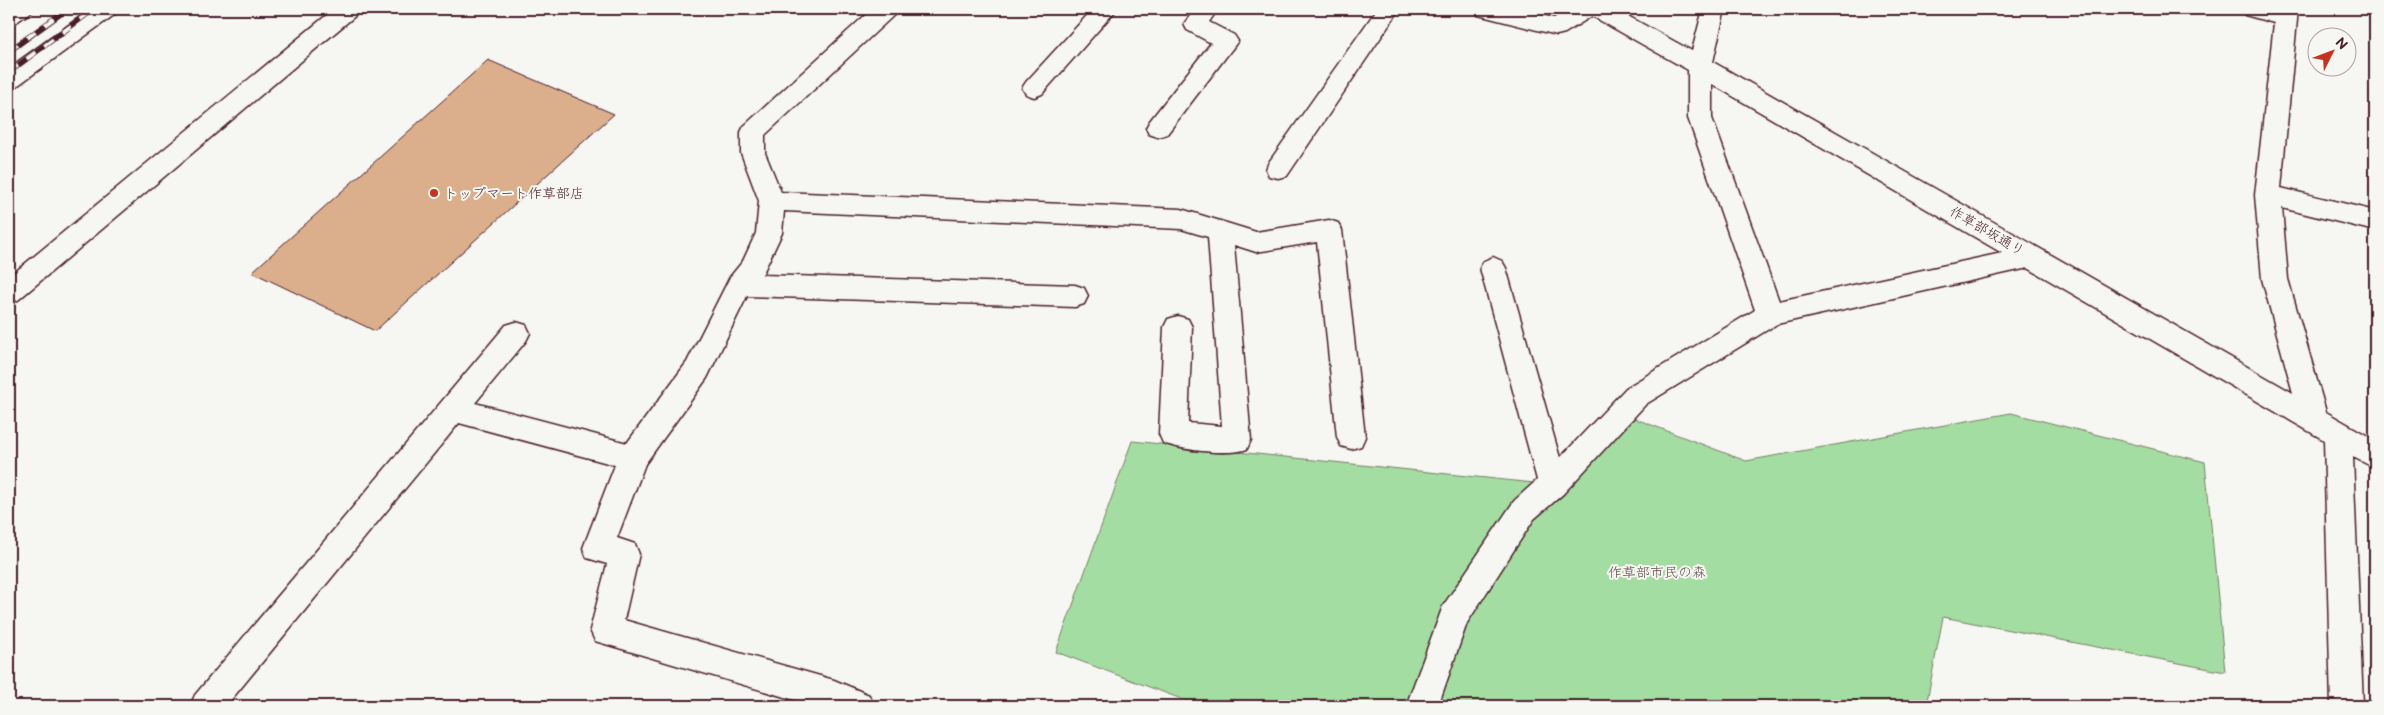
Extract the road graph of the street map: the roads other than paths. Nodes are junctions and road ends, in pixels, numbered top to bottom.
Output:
1 (53, 9) edge
2 (106, 9) edge
3 (348, 9) edge
4 (886, 9) edge
5 (1106, 9) edge
6 (1207, 9) edge
7 (1389, 9) edge
8 (1486, 9) edge
9 (1586, 9) edge
10 (1597, 9) edge
11 (1714, 9) edge
12 (2253, 9) edge
13 (2287, 13) edge
14 (9, 41) edge
15 (1700, 66) junction
16 (9, 80) edge
17 (1034, 88) dead end
18 (1158, 128) dead end
19 (1278, 169) dead end
20 (2268, 195) junction
21 (772, 201) junction
22 (2375, 221) edge
23 (1220, 231) junction
24 (2031, 257) junction
25 (1493, 268) dead end
26 (739, 285) junction
27 (9, 292) edge
28 (1075, 296) dead end
29 (1770, 314) junction
30 (1178, 327) dead end
31 (516, 333) dead end
32 (453, 408) junction
33 (2326, 427) junction
34 (1351, 436) dead end
35 (2375, 455) edge
36 (633, 457) junction
37 (1553, 485) junction
38 (206, 706) edge
39 (858, 706) edge
40 (1422, 706) edge
41 (2347, 706) edge

1 - 14 main road
2 - 16 main road
3 - 27 main road
4 - 21 main road
5 - 17 main road
6 - 18 main road
7 - 19 main road
8 - 9 main road
10 - 15 main road, 作草部坂通り
11 - 15 main road
12 - 13 main road
13 - 20 main road
15 - 24 main road, 作草部坂通り
15 - 29 main road
20 - 22 main road
20 - 33 main road
21 - 23 main road
21 - 26 main road
23 - 30 main road
23 - 34 main road
24 - 29 main road
24 - 33 main road, 作草部坂通り
25 - 37 main road
26 - 28 main road
26 - 36 main road
29 - 37 main road
31 - 32 main road
32 - 36 main road
32 - 38 main road
33 - 35 main road, 作草部坂通り
33 - 41 main road
36 - 39 main road
37 - 40 main road

